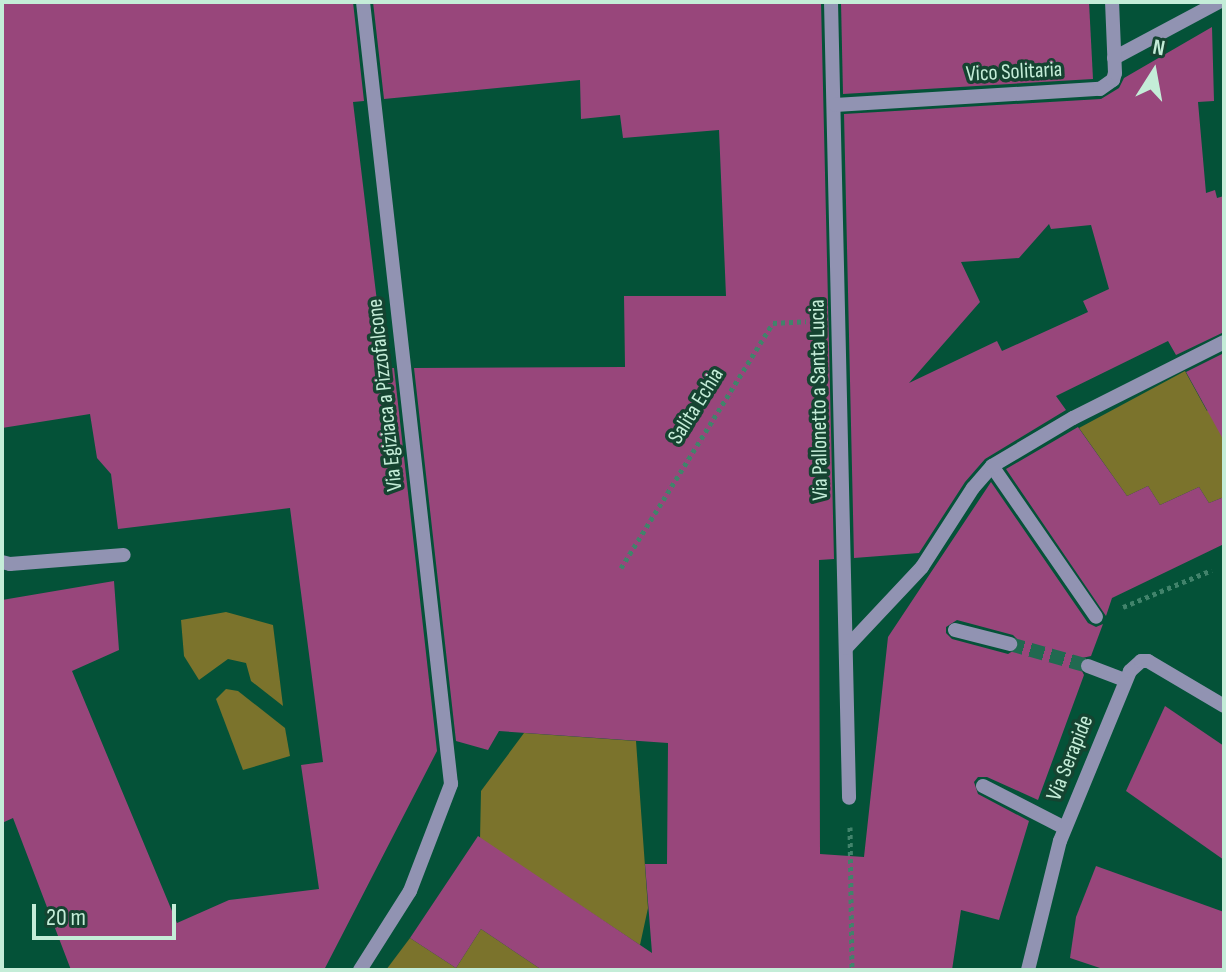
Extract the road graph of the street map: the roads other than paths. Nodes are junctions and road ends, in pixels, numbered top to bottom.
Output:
1 (363, 2) edge
2 (831, 2) edge
3 (1112, 2) edge
4 (1219, 2) edge
5 (1114, 58) junction
6 (835, 105) junction
7 (1224, 342) edge
8 (992, 466) junction
9 (124, 555) dead end
10 (2, 562) edge
11 (1096, 617) road end
12 (955, 630) dead end
13 (1010, 644) tunnel mouth
14 (846, 648) junction
15 (1088, 666) tunnel mouth
16 (1125, 680) junction
17 (1224, 706) edge
18 (983, 786) dead end
19 (849, 798) road end
20 (1065, 828) junction
21 (360, 970) edge
22 (1028, 970) edge

1 - 21 street, Via Egiziaca a Pizzofalcone
2 - 6 street, Via Pallonetto a Santa Lucia
3 - 5 street, Vico Solitaria
4 - 5 street
5 - 6 street, Vico Solitaria
6 - 14 street, Via Pallonetto a Santa Lucia
7 - 8 street
8 - 11 street
8 - 14 street
9 - 10 street
12 - 13 street
14 - 19 street, Via Pallonetto a Santa Lucia
15 - 16 street
16 - 17 street
16 - 20 street, Via Serapide
18 - 20 street
20 - 22 street, Via Serapide

